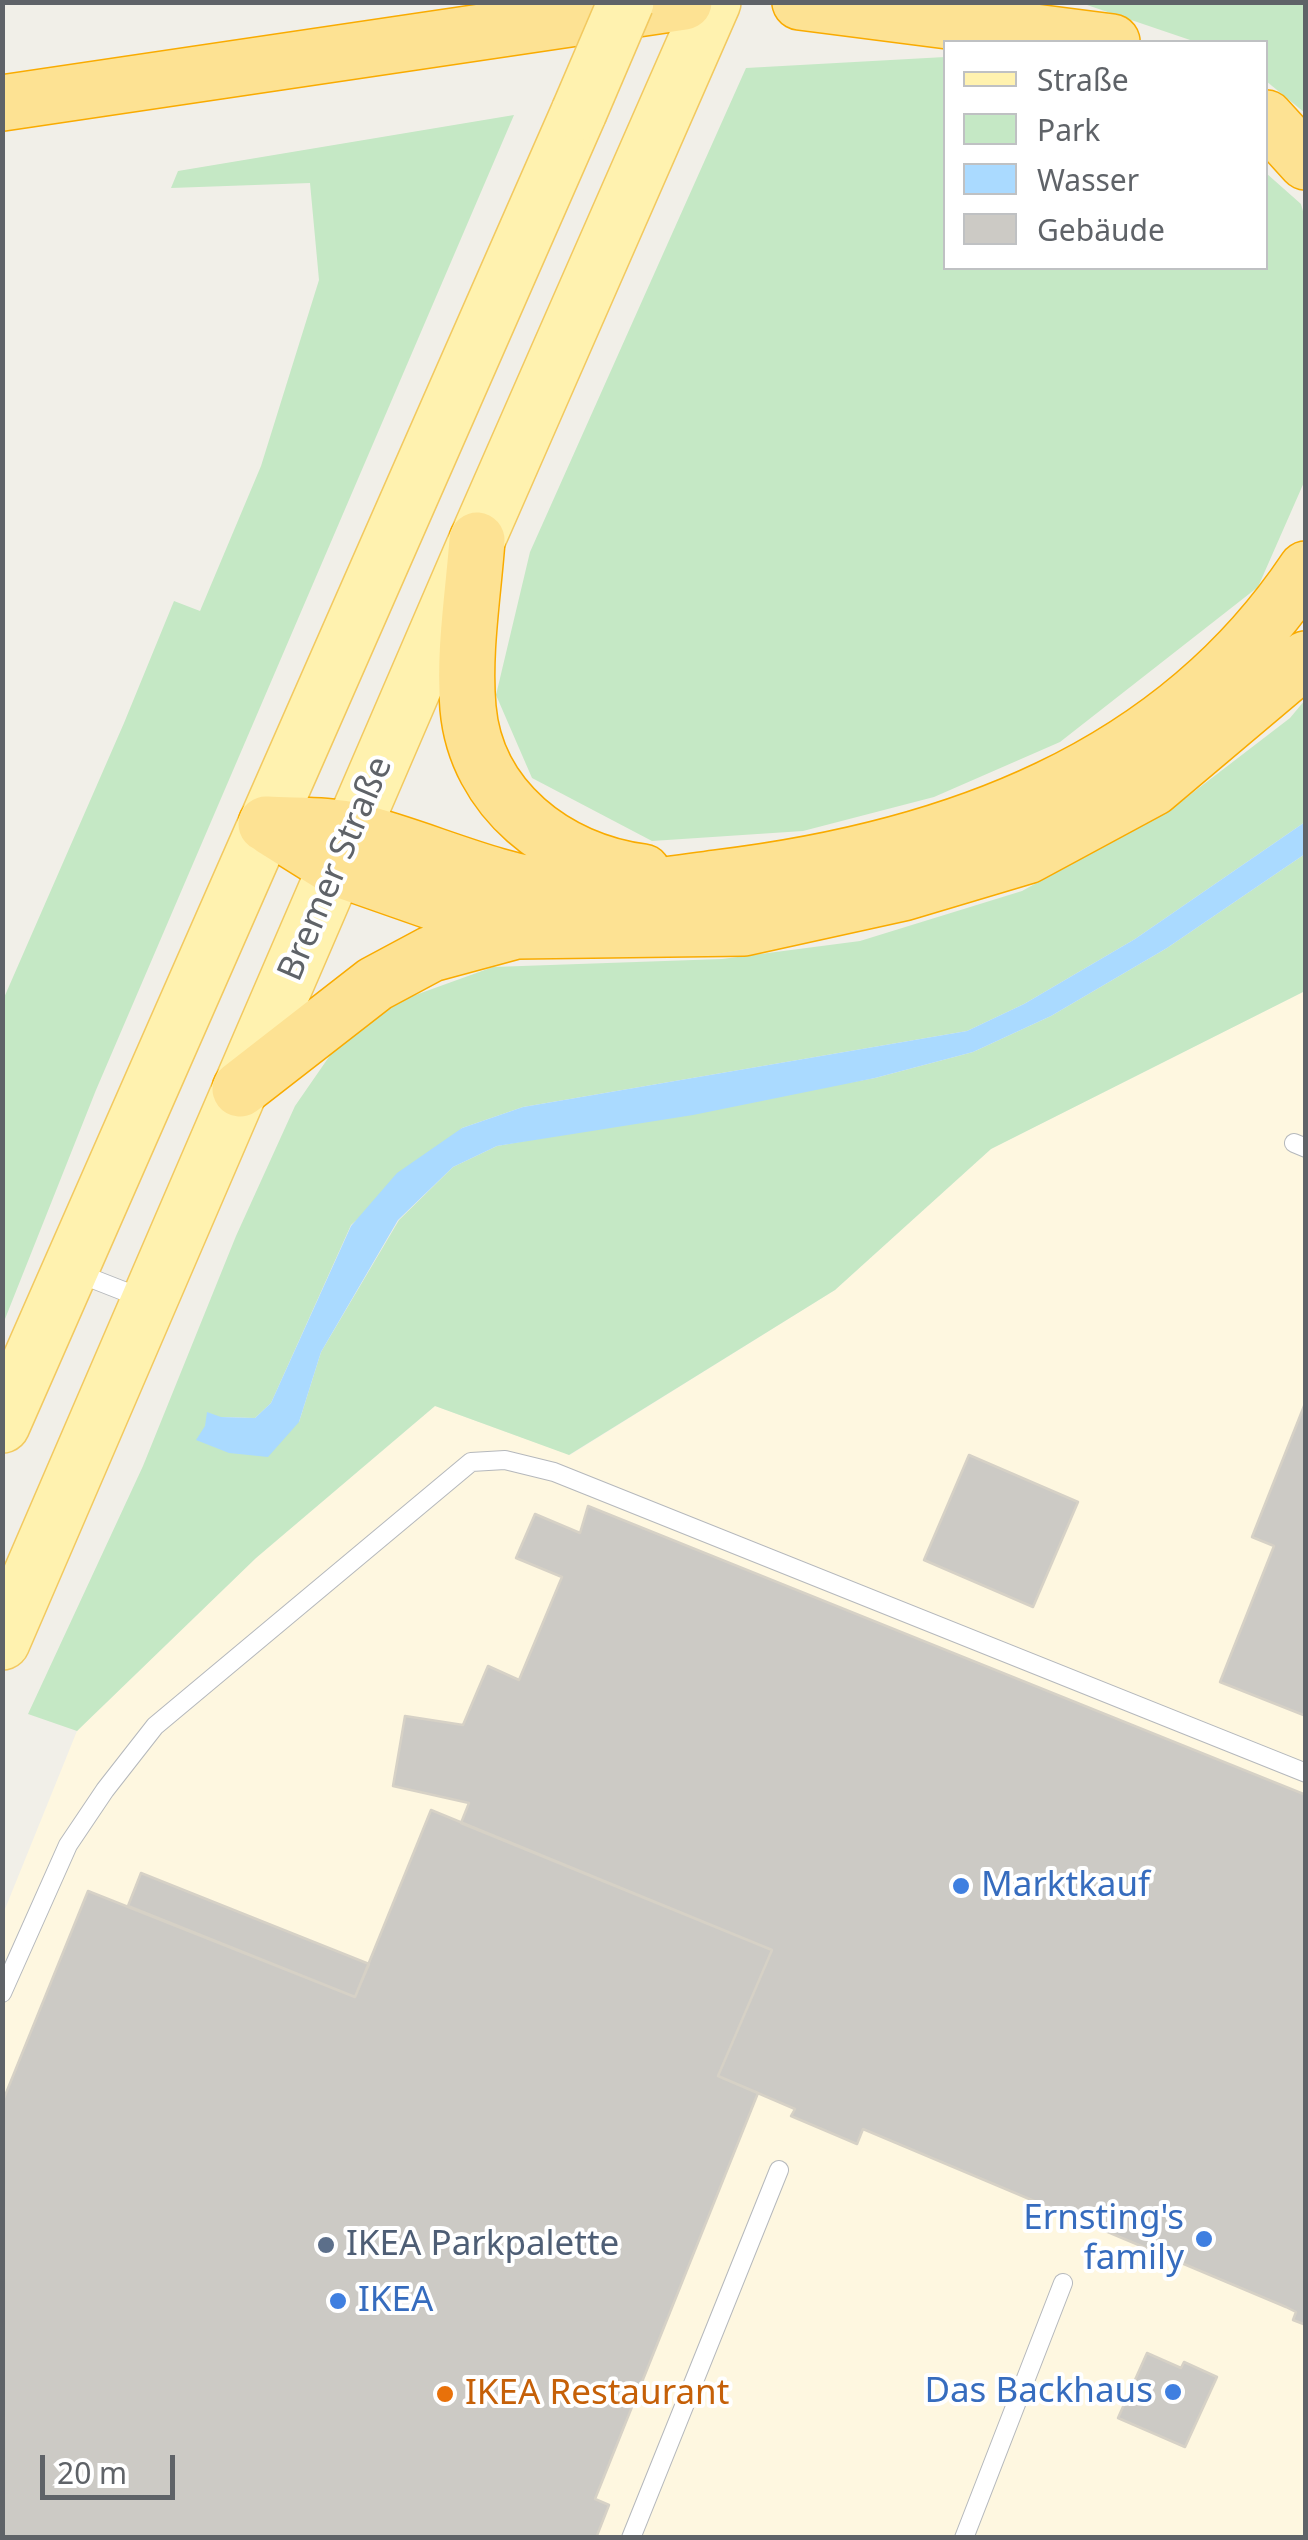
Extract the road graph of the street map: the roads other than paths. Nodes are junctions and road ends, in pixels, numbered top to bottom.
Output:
1 (626, 2) edge
2 (684, 2) edge
3 (713, 2) edge
4 (800, 2) edge
5 (1096, 40) edge
6 (2, 103) edge
7 (1268, 120) edge
8 (1306, 162) edge
9 (477, 540) junction
10 (1306, 569) edge
11 (1306, 660) edge
12 (266, 824) junction
13 (344, 849) junction
14 (716, 879) junction
15 (516, 931) junction
16 (240, 1089) junction
17 (70, 1270) junction
18 (149, 1302) junction
19 (2, 1425) edge
20 (2, 1642) edge
21 (1306, 1773) edge
22 (2, 1994) edge
23 (779, 2170) dead end
24 (1063, 2283) dead end
25 (631, 2538) edge
26 (964, 2538) edge

1 - 12 main road, bridge
2 - 6 highway
3 - 9 main road, Bremer Straße
4 - 5 highway
7 - 8 highway
9 - 13 main road, Bremer Straße
9 - 14 highway
10 - 14 highway
11 - 15 highway
12 - 13 highway
12 - 17 main road
13 - 14 highway
13 - 15 highway
13 - 16 main road, Bremer Straße
15 - 16 highway
16 - 18 main road, Bremer Straße
17 - 18 lane
17 - 19 main road
18 - 20 main road, Bremer Straße
21 - 22 lane
23 - 25 lane
24 - 26 lane

